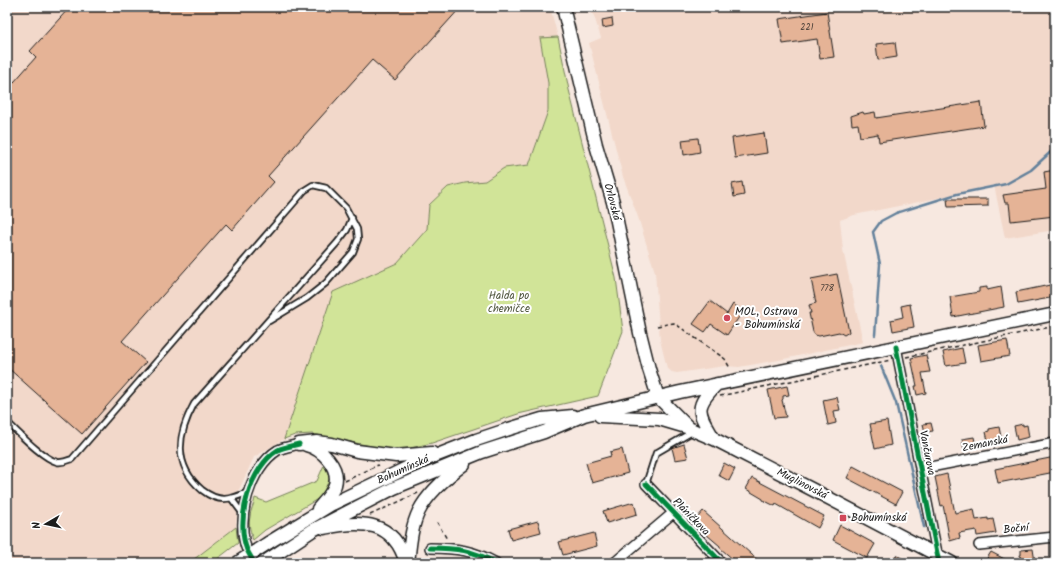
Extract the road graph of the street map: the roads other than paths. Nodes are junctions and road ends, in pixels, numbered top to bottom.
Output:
1 (563, 7) edge
2 (352, 218) junction
3 (1055, 314) edge
4 (268, 321) junction
5 (897, 353) junction
6 (717, 384) junction
7 (658, 397) junction
8 (584, 415) junction
9 (7, 422) edge
10 (692, 429) junction
11 (714, 439) junction
12 (1055, 443) edge
13 (299, 444) junction
14 (447, 451) junction
15 (482, 452) junction
16 (920, 469) junction
17 (646, 484) joint
18 (248, 492) junction
19 (231, 498) junction
20 (673, 513) junction
21 (243, 514) junction
22 (299, 523) junction
23 (313, 530) junction
24 (1055, 537) edge
25 (980, 545) dead end
26 (430, 548) dead end
27 (938, 559) edge
28 (237, 563) edge
29 (254, 563) edge
30 (263, 563) edge
31 (407, 563) edge
32 (496, 563) edge
33 (614, 563) edge
34 (722, 563) edge
35 (952, 563) edge

1 - 7 main road, Orlovská
2 - 4 lane
2 - 4 lane
2 - 9 lane
3 - 5 main road, Bohumínská
4 - 19 lane
5 - 6 main road, Bohumínská
5 - 16 street, Vančurova
6 - 7 main road, Bohumínská
6 - 11 main road
7 - 8 main road, Bohumínská
7 - 10 main road, Muglinovská
8 - 10 main road
8 - 14 main road, Bohumínská
8 - 15 main road, Bohumínská
10 - 11 main road, Muglinovská
10 - 17 lane
11 - 27 main road, Muglinovská
12 - 16 street, Zemanská
13 - 14 main road
13 - 18 street
13 - 22 main road
14 - 22 main road, Bohumínská
15 - 23 main road, Bohumínská
15 - 31 main road
16 - 27 street, Vančurova
17 - 20 street, Pláničkova
18 - 19 lane
18 - 21 street
19 - 21 lane
20 - 33 street
20 - 34 street, Pláničkova
21 - 29 street
22 - 28 main road, Bohumínská, bridge
23 - 30 main road, Bohumínská
23 - 31 main road
24 - 25 street, Boční
26 - 32 street
27 - 35 main road, Muglinovská

